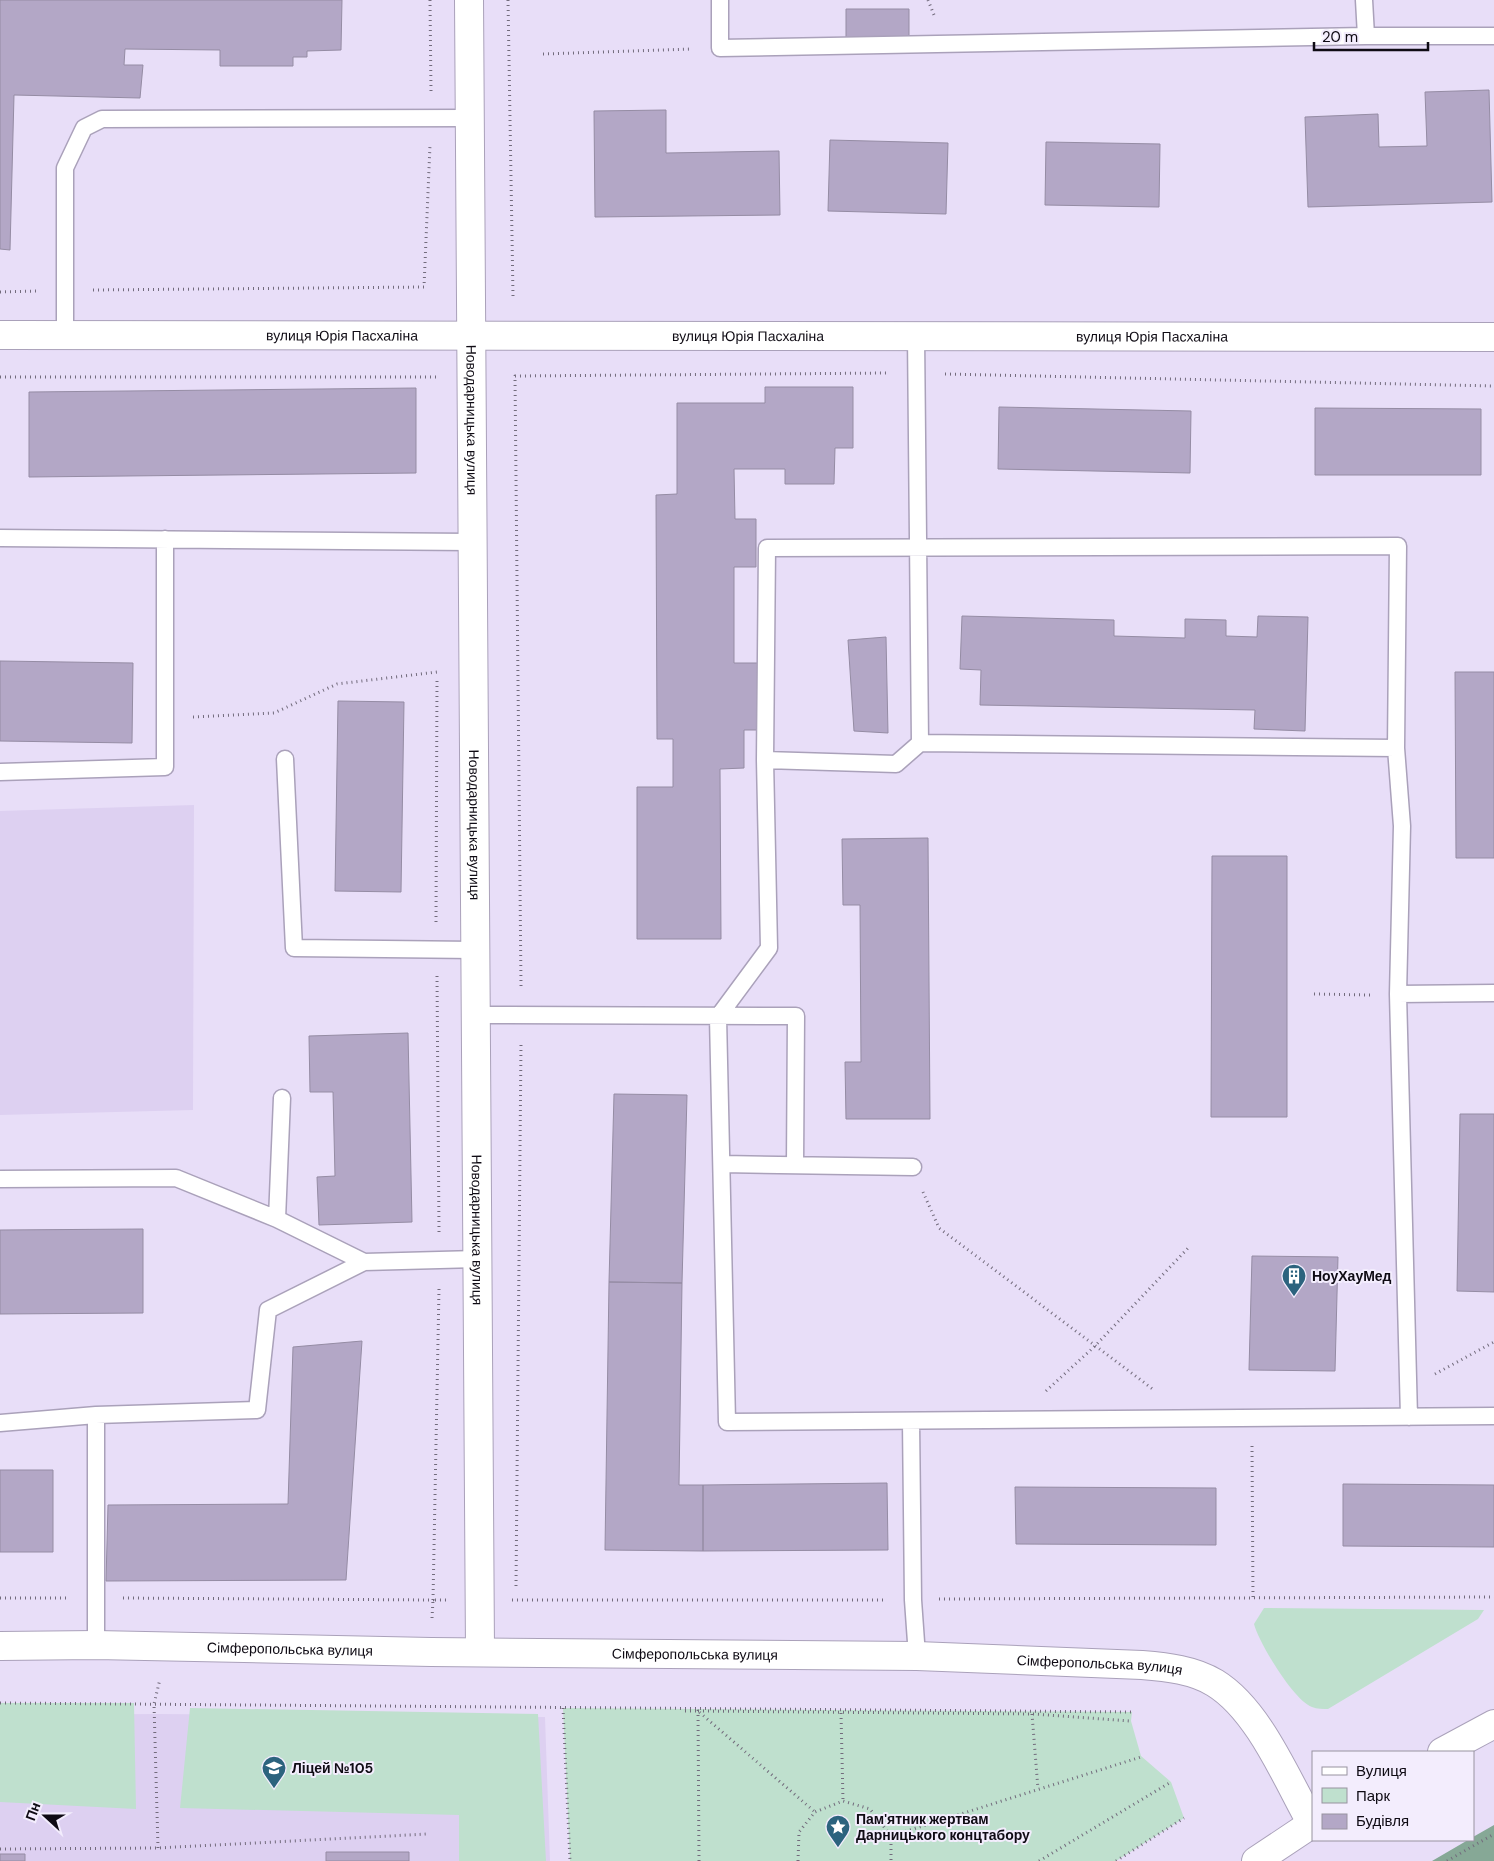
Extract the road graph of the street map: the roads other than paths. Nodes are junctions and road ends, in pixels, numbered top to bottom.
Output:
1 (469, 0) edge
2 (720, 0) edge
3 (1364, 0) edge
4 (1366, 36) junction
5 (1494, 36) edge
6 (470, 118) junction
7 (0, 335) edge
8 (64, 335) junction
9 (472, 335) junction
10 (916, 335) junction
11 (1494, 337) edge
12 (0, 538) edge
13 (165, 540) junction
14 (471, 542) junction
15 (919, 548) junction
16 (920, 744) junction
17 (1396, 748) junction
18 (285, 760) dead end
19 (766, 760) junction
20 (0, 772) edge
21 (475, 950) junction
22 (1494, 993) edge
23 (1398, 994) junction
24 (475, 1015) junction
25 (718, 1017) junction
26 (282, 1098) dead end
27 (722, 1164) junction
28 (795, 1164) junction
29 (913, 1167) road end
30 (0, 1179) edge
31 (277, 1219) junction
32 (477, 1260) junction
33 (364, 1262) junction
34 (96, 1415) junction
35 (1494, 1416) edge
36 (1409, 1417) junction
37 (911, 1421) junction
38 (0, 1423) edge
39 (96, 1645) junction
40 (0, 1646) edge
41 (480, 1651) junction
42 (917, 1656) junction
43 (1494, 1724) edge
44 (1444, 1751) edge
45 (1312, 1824) edge
46 (1256, 1861) edge

1 - 6 street, Новодарницька вулиця
2 - 4 lane
3 - 4 lane
4 - 5 lane
6 - 8 lane
6 - 9 street, Новодарницька вулиця
7 - 8 street, вулиця Юрія Пасхаліна
8 - 9 street, вулиця Юрія Пасхаліна
9 - 10 street, вулиця Юрія Пасхаліна
9 - 14 street, Новодарницька вулиця
10 - 11 street, вулиця Юрія Пасхаліна
10 - 15 lane
12 - 13 lane
13 - 14 lane
13 - 20 lane
14 - 21 street, Новодарницька вулиця
15 - 16 lane
15 - 17 lane
15 - 19 lane
16 - 17 lane
16 - 19 lane
17 - 23 lane
18 - 21 lane
19 - 25 lane
21 - 24 street, Новодарницька вулиця
22 - 23 lane
23 - 36 lane
24 - 25 lane
24 - 32 street, Новодарницька вулиця
25 - 27 lane
25 - 28 lane
26 - 31 lane
27 - 28 lane
27 - 37 lane
28 - 29 lane
30 - 31 lane
31 - 33 lane
32 - 33 lane
32 - 41 street, Новодарницька вулиця
33 - 34 lane
34 - 38 lane
34 - 39 lane
35 - 36 lane
36 - 37 lane
37 - 42 lane
39 - 40 street, Сімферопольська вулиця
39 - 41 street, Сімферопольська вулиця
41 - 42 street, Сімферопольська вулиця
42 - 45 street, Сімферопольська вулиця
43 - 44 street
45 - 46 street

